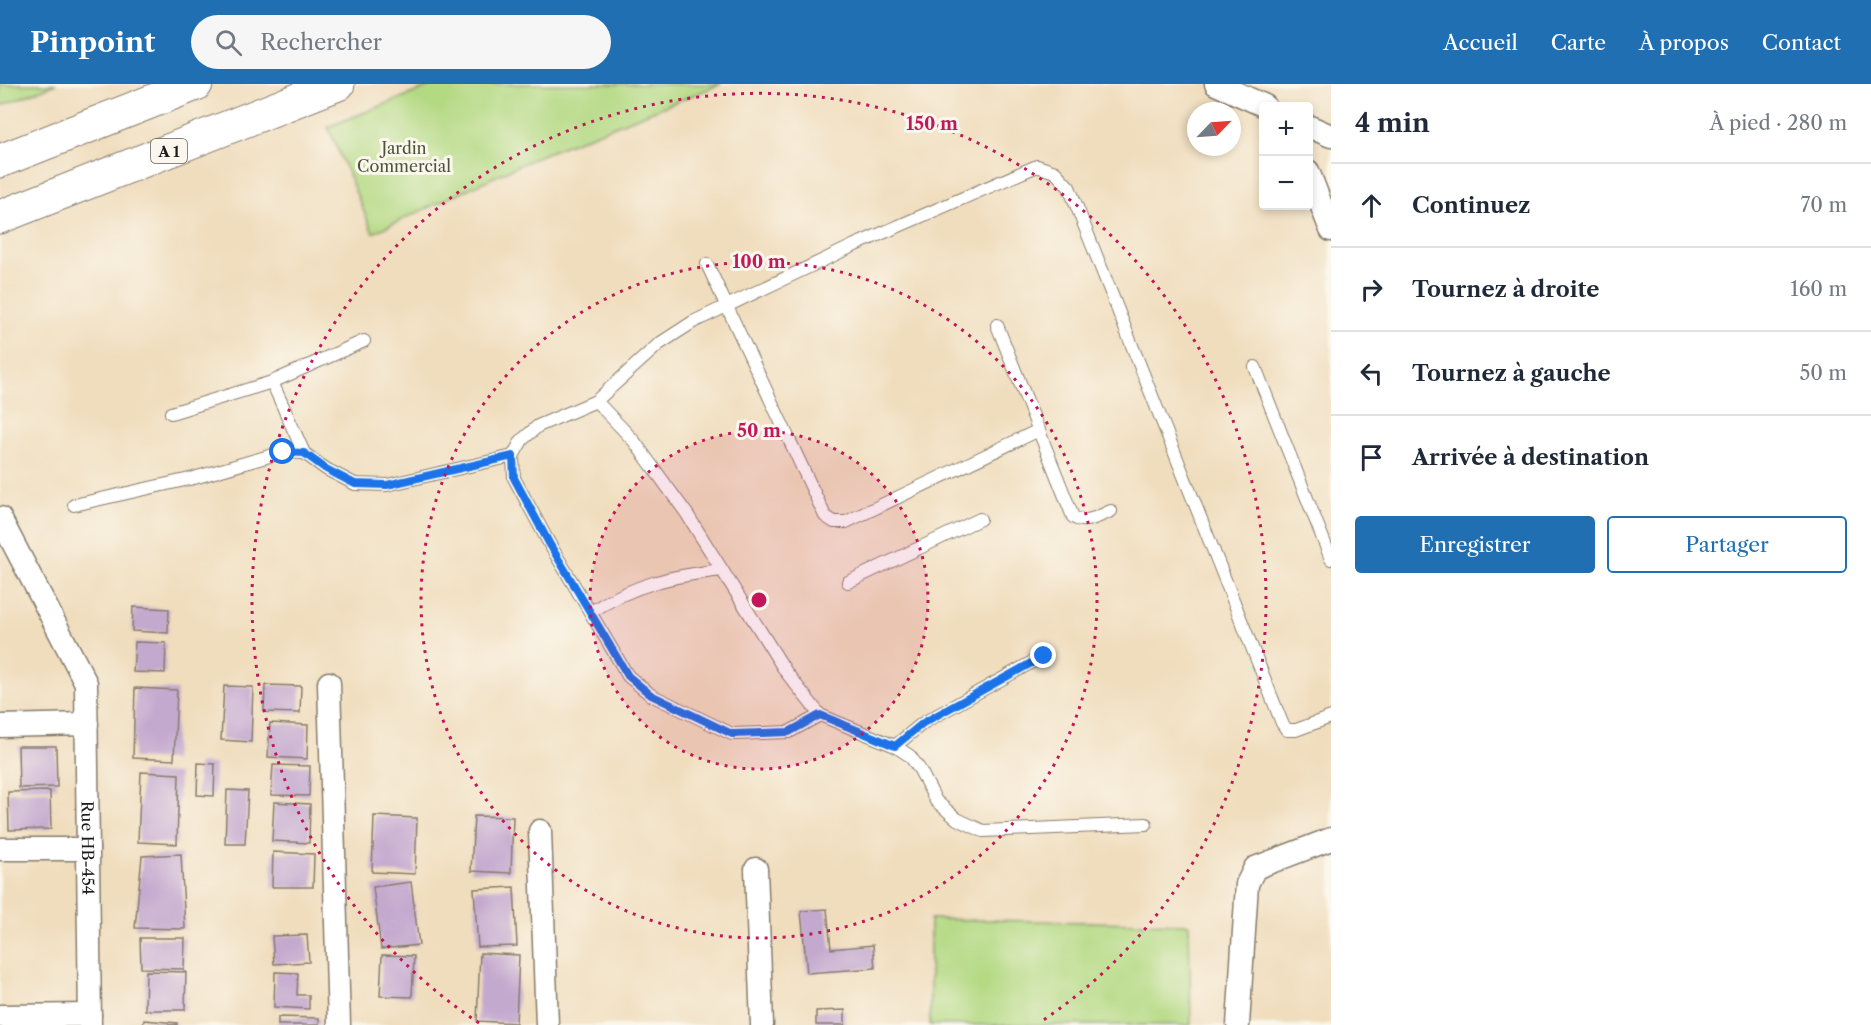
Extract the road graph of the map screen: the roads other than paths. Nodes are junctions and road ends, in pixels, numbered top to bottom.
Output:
1 (196, 84) edge
2 (338, 84) edge
3 (1221, 85) edge
4 (1259, 103) edge
5 (1313, 128) edge
6 (1331, 135) edge
7 (0, 161) edge
8 (1313, 182) edge
9 (0, 217) edge
10 (1330, 221) edge
11 (707, 264) dead end
12 (727, 305) junction
13 (997, 325) dead end
14 (364, 341) dead end
15 (1255, 367) dead end
16 (272, 382) junction
17 (596, 401) junction
18 (171, 413) dead end
19 (1039, 430) junction
20 (304, 453) junction
21 (513, 456) junction
22 (74, 505) dead end
23 (1112, 511) dead end
24 (0, 518) edge
25 (980, 519) dead end
26 (1331, 559) edge
27 (722, 570) junction
28 (848, 582) dead end
29 (591, 611) junction
30 (1044, 656) dead end
31 (329, 683) dead end
32 (820, 715) junction
33 (1331, 717) edge
34 (87, 724) junction
35 (0, 726) edge
36 (895, 746) junction
37 (1146, 824) dead end
38 (540, 831) dead end
39 (1331, 839) edge
40 (0, 849) edge
41 (88, 849) junction
42 (756, 869) dead end
43 (0, 1016) edge
44 (90, 1020) edge
45 (339, 1025) edge
46 (548, 1025) edge
47 (762, 1025) edge
48 (1238, 1025) edge

1 - 7 highway
2 - 9 highway, A 1
3 - 4 street
5 - 6 street
8 - 10 street
11 - 12 lane
12 - 17 lane
12 - 19 lane
12 - 33 lane
13 - 19 lane
14 - 16 lane
15 - 26 lane
16 - 18 lane
16 - 20 lane
17 - 21 lane
17 - 27 lane
19 - 23 lane
20 - 21 lane
20 - 22 lane
21 - 29 lane
24 - 34 street, Rue HB-454
25 - 28 lane
27 - 29 lane
27 - 32 lane
29 - 32 lane
30 - 36 lane
31 - 45 street
32 - 36 lane
34 - 35 street
34 - 41 street, Rue HB-454
36 - 37 lane
38 - 46 street
39 - 48 street
40 - 41 street
41 - 44 street, Rue HB-454
42 - 47 street
43 - 44 street

